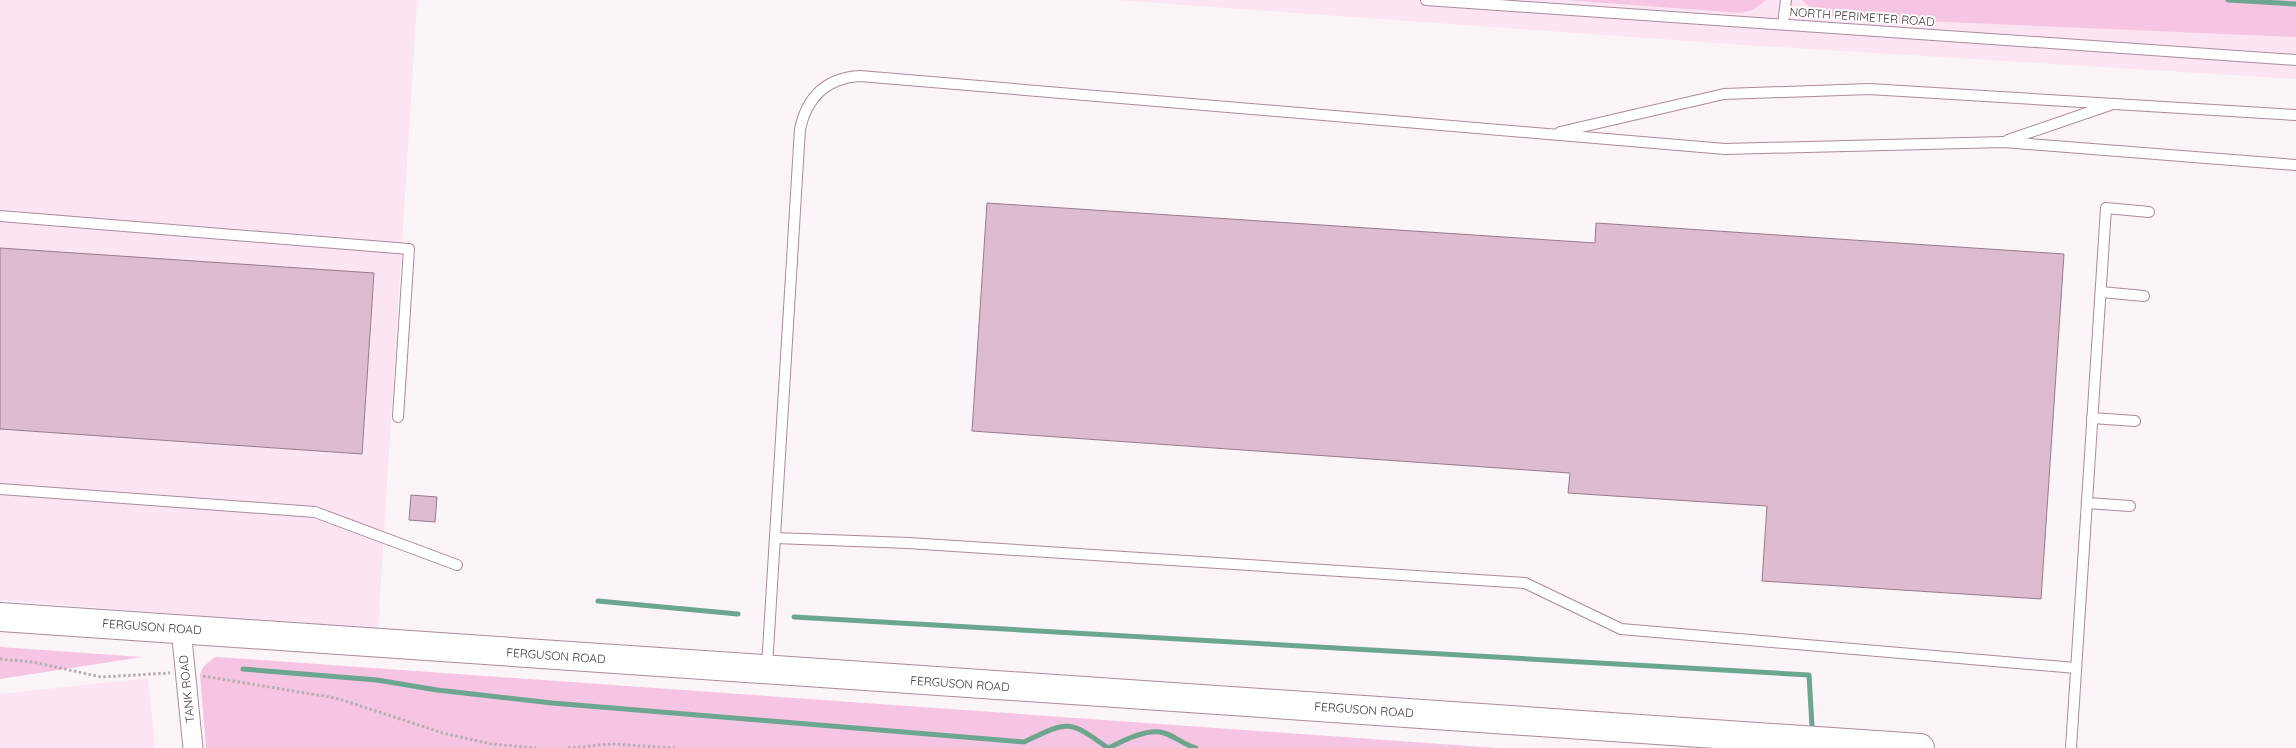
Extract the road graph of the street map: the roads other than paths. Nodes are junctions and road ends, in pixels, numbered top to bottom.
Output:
1 (1426, 0) edge
2 (1786, 0) edge
3 (1782, 24) junction
4 (2296, 60) edge
5 (2116, 103) junction
6 (2296, 115) edge
7 (1549, 135) junction
8 (2004, 142) junction
9 (2296, 165) edge
10 (2149, 212) dead end
11 (0, 216) edge
12 (2101, 292) junction
13 (2144, 296) dead end
14 (398, 417) dead end
15 (2092, 418) junction
16 (2135, 421) dead end
17 (0, 489) edge
18 (2087, 503) junction
19 (2130, 506) dead end
20 (775, 538) junction
21 (457, 566) dead end
22 (0, 617) edge
23 (181, 629) junction
24 (2076, 668) junction
25 (766, 671) junction
26 (1878, 746) edge
27 (193, 748) edge
28 (1920, 748) edge
29 (2071, 748) edge

1 - 3 lane, NORTH PERIMETER ROAD
2 - 3 lane
3 - 4 lane, NORTH PERIMETER ROAD
5 - 6 lane
5 - 7 lane
5 - 8 lane
7 - 8 lane
7 - 20 lane
8 - 9 lane
10 - 12 lane
11 - 14 lane
12 - 13 lane
12 - 15 lane
15 - 16 lane
15 - 18 lane
17 - 21 lane
18 - 19 lane
18 - 24 lane
20 - 24 lane
20 - 25 lane
22 - 23 street, FERGUSON ROAD
23 - 25 street, FERGUSON ROAD
23 - 27 street, TANK ROAD
24 - 29 lane
25 - 26 street, FERGUSON ROAD
26 - 28 street, FERGUSON ROAD

